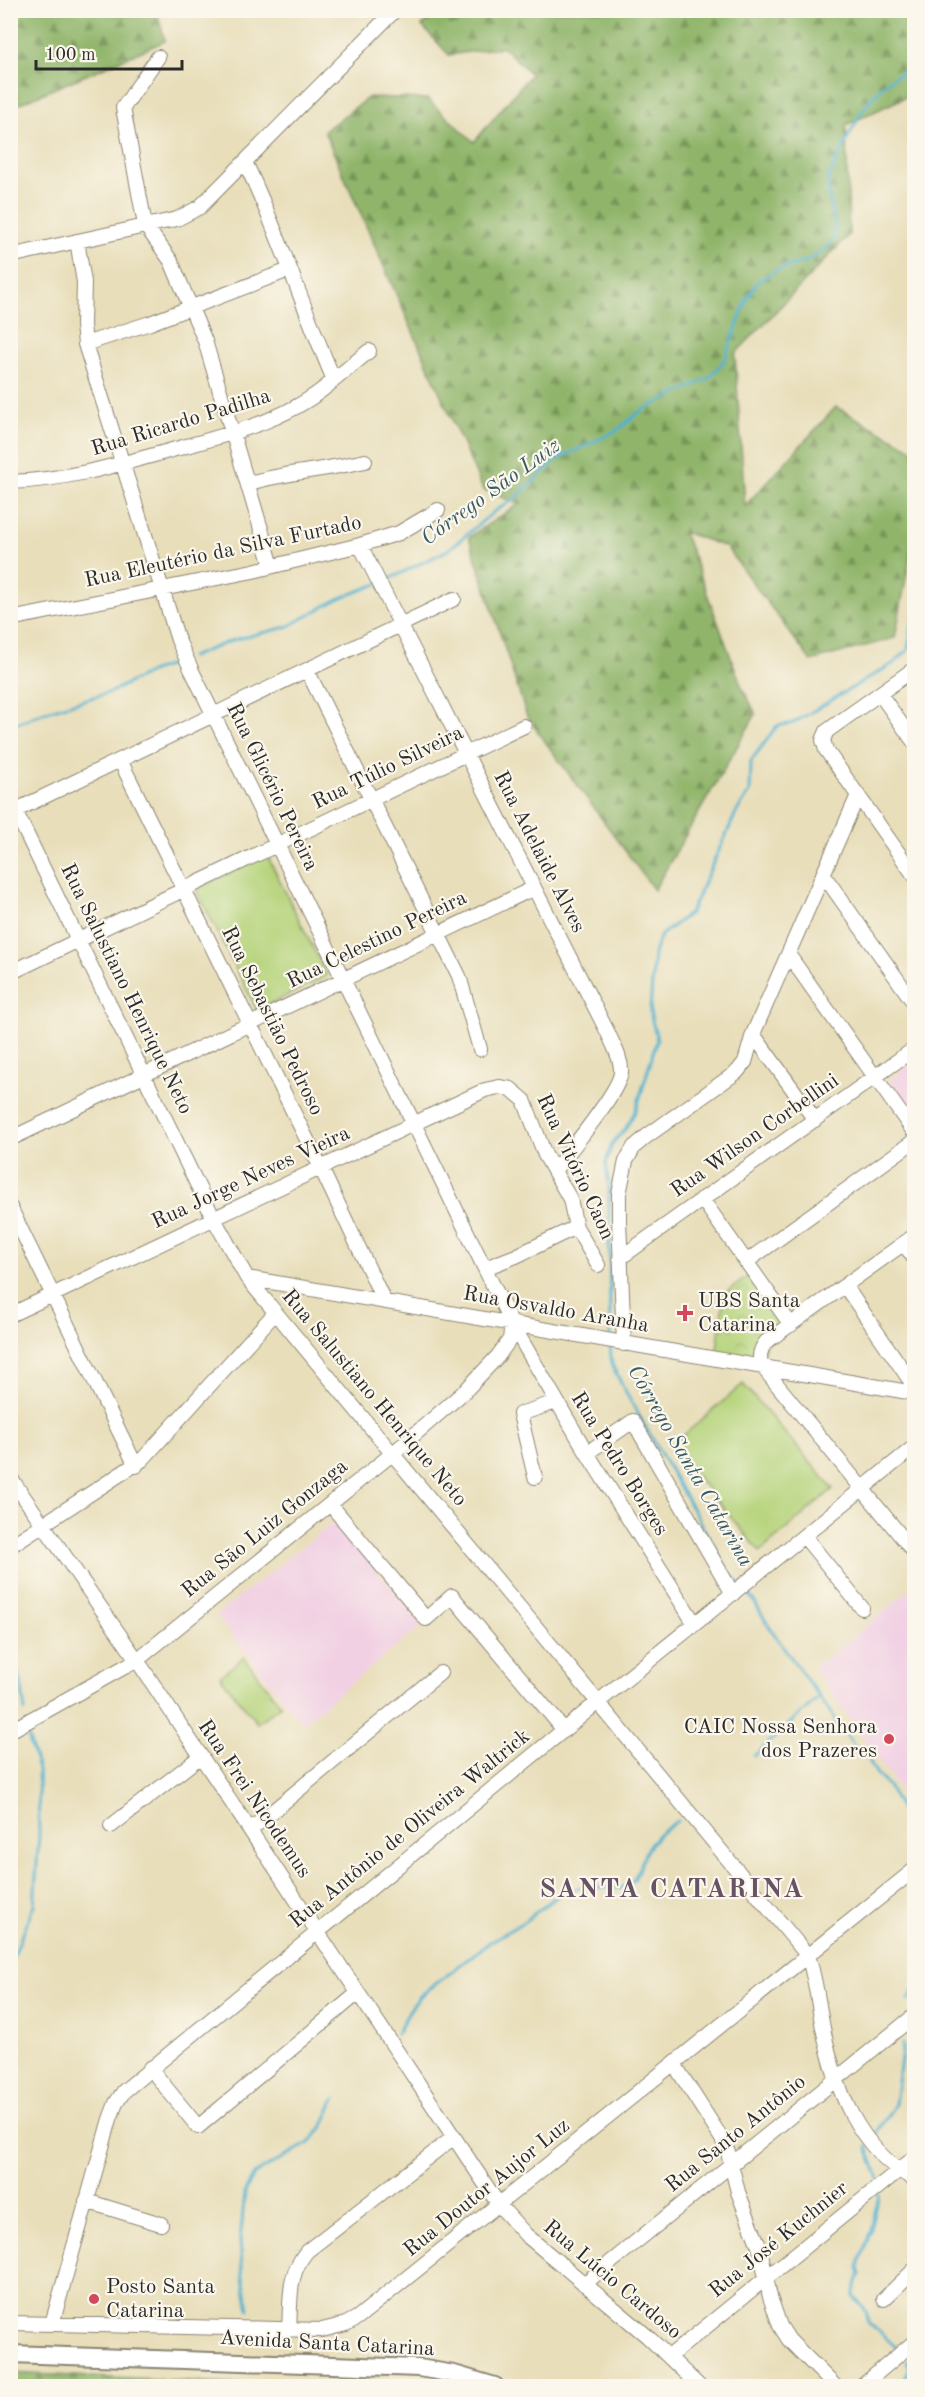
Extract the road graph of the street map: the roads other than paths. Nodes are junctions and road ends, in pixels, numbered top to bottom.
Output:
1 (395, 10) edge
2 (158, 57) dead end
3 (245, 162) junction
4 (145, 225) junction
5 (77, 241) junction
6 (10, 256) edge
7 (289, 270) junction
8 (192, 307) junction
9 (85, 344) junction
10 (369, 351) dead end
11 (334, 380) junction
12 (234, 433) junction
13 (365, 461) dead end
14 (122, 464) junction
15 (10, 482) edge
16 (249, 483) junction
17 (438, 510) dead end
18 (360, 545) junction
19 (272, 566) junction
20 (162, 589) junction
21 (454, 599) dead end
22 (10, 619) edge
23 (400, 625) junction
24 (915, 669) edge
25 (307, 670) junction
26 (880, 694) junction
27 (213, 715) junction
28 (524, 726) dead end
29 (915, 742) edge
30 (466, 753) junction
31 (120, 760) junction
32 (858, 795) junction
33 (371, 799) junction
34 (12, 808) edge
35 (277, 844) junction
36 (823, 874) junction
37 (915, 875) edge
38 (534, 888) junction
39 (183, 890) junction
40 (438, 934) junction
41 (78, 940) junction
42 (788, 954) junction
43 (10, 973) edge
44 (343, 979) junction
45 (915, 1003) edge
46 (250, 1024) junction
47 (753, 1034) junction
48 (480, 1049) dead end
49 (915, 1049) edge
50 (144, 1075) junction
51 (875, 1077) junction
52 (511, 1089) joint
53 (815, 1120) junction
54 (414, 1124) junction
55 (915, 1132) edge
56 (10, 1139) edge
57 (915, 1141) edge
58 (321, 1168) junction
59 (554, 1171) junction
60 (702, 1200) junction
61 (10, 1207) edge
62 (214, 1219) junction
63 (576, 1227) junction
64 (909, 1240) edge
65 (620, 1258) junction
66 (915, 1258) edge
67 (747, 1262) junction
68 (598, 1265) dead end
69 (485, 1268) junction
70 (248, 1278) junction
71 (844, 1286) junction
72 (53, 1295) junction
73 (384, 1301) junction
74 (275, 1313) junction
75 (10, 1315) edge
76 (512, 1324) junction
77 (791, 1325) junction
78 (621, 1343) junction
79 (761, 1365) junction
80 (915, 1386) edge
81 (915, 1393) edge
82 (556, 1402) junction
83 (915, 1447) edge
84 (586, 1453) junction
85 (392, 1454) junction
86 (135, 1466) junction
87 (10, 1477) edge
88 (535, 1477) dead end
89 (863, 1489) junction
90 (330, 1504) junction
91 (44, 1526) junction
92 (804, 1536) junction
93 (10, 1546) edge
94 (915, 1552) edge
95 (735, 1592) junction
96 (862, 1608) dead end
97 (694, 1624) junction
98 (136, 1660) junction
99 (440, 1673) dead end
100 (598, 1702) junction
101 (564, 1730) junction
102 (10, 1731) edge
103 (201, 1756) junction
104 (111, 1826) dead end
105 (250, 1830) junction
106 (915, 1869) edge
107 (317, 1932) junction
108 (807, 1956) junction
109 (358, 1993) junction
110 (915, 2016) edge
111 (674, 2064) junction
112 (150, 2068) junction
113 (836, 2080) junction
114 (454, 2137) junction
115 (915, 2158) edge
116 (730, 2165) junction
117 (899, 2171) junction
118 (915, 2179) edge
119 (86, 2201) junction
120 (499, 2205) junction
121 (161, 2224) dead end
122 (915, 2270) edge
123 (767, 2277) junction
124 (584, 2284) junction
125 (884, 2299) dead end
126 (10, 2323) edge
127 (52, 2324) junction
128 (290, 2330) junction
129 (915, 2342) edge
130 (10, 2354) edge
131 (670, 2356) junction
132 (495, 2386) edge
133 (699, 2386) edge
134 (835, 2386) edge
135 (862, 2386) edge

1 - 3 street
2 - 4 street
3 - 4 street
3 - 7 street
4 - 5 street
4 - 8 street
5 - 6 street
5 - 9 street, Rua Glicério Pereira
7 - 8 street
7 - 11 street
8 - 9 street
8 - 12 street
9 - 14 street, Rua Glicério Pereira
10 - 11 street, Rua Ricardo Padilha
11 - 12 street, Rua Ricardo Padilha
12 - 14 street, Rua Ricardo Padilha
12 - 16 street
13 - 16 street
14 - 15 street, Rua Ricardo Padilha
14 - 20 street, Rua Glicério Pereira
16 - 19 street
17 - 18 street, Rua Eleutério da Silva Furtado
18 - 19 street, Rua Eleutério da Silva Furtado
18 - 23 street, Rua Adelaide Alves
19 - 20 street, Rua Eleutério da Silva Furtado
20 - 22 street, Rua Eleutério da Silva Furtado
20 - 27 street, Rua Glicério Pereira
21 - 23 street
23 - 25 street
23 - 30 street, Rua Adelaide Alves
24 - 26 street
25 - 27 street
25 - 33 street
26 - 29 street
26 - 32 street
27 - 31 street
27 - 35 street, Rua Glicério Pereira
28 - 30 street, Rua Túlio Silveira
30 - 33 street, Rua Túlio Silveira
30 - 38 street, Rua Adelaide Alves
31 - 34 street
31 - 39 street, Rua Sebastião Pedroso
32 - 36 street
32 - 37 street
33 - 35 street, Rua Túlio Silveira
33 - 40 street
34 - 41 street, Rua Salustiano Henrique Neto
35 - 39 street, Rua Túlio Silveira
35 - 44 street, Rua Glicério Pereira
36 - 42 street
36 - 45 street
38 - 40 street, Rua Celestino Pereira
38 - 59 street, Rua Adelaide Alves
39 - 41 street, Rua Túlio Silveira
39 - 46 street, Rua Sebastião Pedroso
40 - 44 street, Rua Celestino Pereira
40 - 48 street
41 - 43 street, Rua Túlio Silveira
41 - 50 street, Rua Salustiano Henrique Neto
42 - 47 street
42 - 51 street
44 - 46 street, Rua Celestino Pereira
44 - 54 street, Rua Glicério Pereira
46 - 50 street, Rua Celestino Pereira
46 - 58 street, Rua Sebastião Pedroso
47 - 53 street
47 - 65 street
49 - 51 street, Rua Wilson Corbellini
50 - 56 street, Rua Celestino Pereira
50 - 62 street, Rua Salustiano Henrique Neto
51 - 53 street, Rua Wilson Corbellini
51 - 55 street
52 - 54 street, Rua Jorge Neves Vieira
52 - 59 street, Rua Vitório Caon
53 - 60 street, Rua Wilson Corbellini
54 - 58 street, Rua Jorge Neves Vieira
54 - 69 street, Rua Glicério Pereira
57 - 67 street
58 - 62 street, Rua Jorge Neves Vieira
58 - 73 street, Rua Sebastião Pedroso
59 - 63 street, Rua Vitório Caon
60 - 65 street, Rua Wilson Corbellini
60 - 67 street
61 - 72 street
62 - 70 street, Rua Salustiano Henrique Neto
62 - 72 street, Rua Jorge Neves Vieira
63 - 68 street, Rua Vitório Caon
63 - 69 street
64 - 66 street
64 - 71 street
65 - 78 street
67 - 77 street
69 - 76 street, Rua Glicério Pereira
70 - 73 street, Rua Osvaldo Aranha
70 - 74 street, Rua Salustiano Henrique Neto
71 - 77 street
71 - 80 street
72 - 75 street, Rua Jorge Neves Vieira
72 - 86 street
73 - 76 street, Rua Osvaldo Aranha
74 - 85 street, Rua Salustiano Henrique Neto
74 - 86 street
76 - 78 street, Rua Osvaldo Aranha
76 - 82 street, Rua Pedro Borges
76 - 85 street, Rua São Luiz Gonzaga
77 - 79 street
78 - 79 street, Rua Osvaldo Aranha
79 - 81 street, Rua Osvaldo Aranha
79 - 89 street
82 - 84 street, Rua Pedro Borges
82 - 88 street
83 - 89 street, Rua Antônio de Oliveira Waltrick
84 - 95 street
84 - 97 street, Rua Pedro Borges
85 - 90 street, Rua São Luiz Gonzaga
85 - 100 street, Rua Salustiano Henrique Neto
86 - 91 street
87 - 91 street, Rua Frei Nicodemus
89 - 92 street, Rua Antônio de Oliveira Waltrick
89 - 94 street
90 - 98 street, Rua São Luiz Gonzaga
90 - 101 street
91 - 93 street
91 - 98 street, Rua Frei Nicodemus
92 - 95 street, Rua Antônio de Oliveira Waltrick
92 - 96 street
95 - 97 street, Rua Antônio de Oliveira Waltrick
97 - 100 street, Rua Antônio de Oliveira Waltrick
98 - 102 street, Rua São Luiz Gonzaga
98 - 103 street, Rua Frei Nicodemus
99 - 105 street
100 - 101 street, Rua Antônio de Oliveira Waltrick
100 - 108 street, Rua Salustiano Henrique Neto
101 - 107 street, Rua Antônio de Oliveira Waltrick
103 - 104 street
103 - 105 street, Rua Frei Nicodemus
105 - 107 street, Rua Frei Nicodemus
106 - 108 street, Rua Doutor Aujor Luz
107 - 109 street, Rua Frei Nicodemus
107 - 112 street, Rua Antônio de Oliveira Waltrick
108 - 111 street, Rua Doutor Aujor Luz
108 - 113 street
109 - 112 street
109 - 114 street, Rua Frei Nicodemus
110 - 113 street, Rua Santo Antônio
111 - 116 street
111 - 120 street, Rua Doutor Aujor Luz
112 - 119 street, Rua Antônio de Oliveira Waltrick
113 - 116 street, Rua Santo Antônio
113 - 117 street
114 - 120 street, Rua Frei Nicodemus
114 - 128 street
115 - 117 street, Rua José Kuchnier
116 - 123 street
116 - 124 street, Rua Santo Antônio
117 - 118 street
117 - 123 street, Rua José Kuchnier
119 - 121 street
119 - 127 street, Rua Antônio de Oliveira Waltrick
120 - 124 street, Rua Lúcio Cardoso
120 - 128 street, Rua Doutor Aujor Luz
122 - 125 street
123 - 131 street, Rua José Kuchnier
123 - 134 street
124 - 131 street, Rua Lúcio Cardoso
126 - 127 street, Rua Doutor Aujor Luz
127 - 128 street, Rua Doutor Aujor Luz
129 - 135 street
130 - 132 main road, Avenida Santa Catarina
131 - 133 street, Rua Lúcio Cardoso

